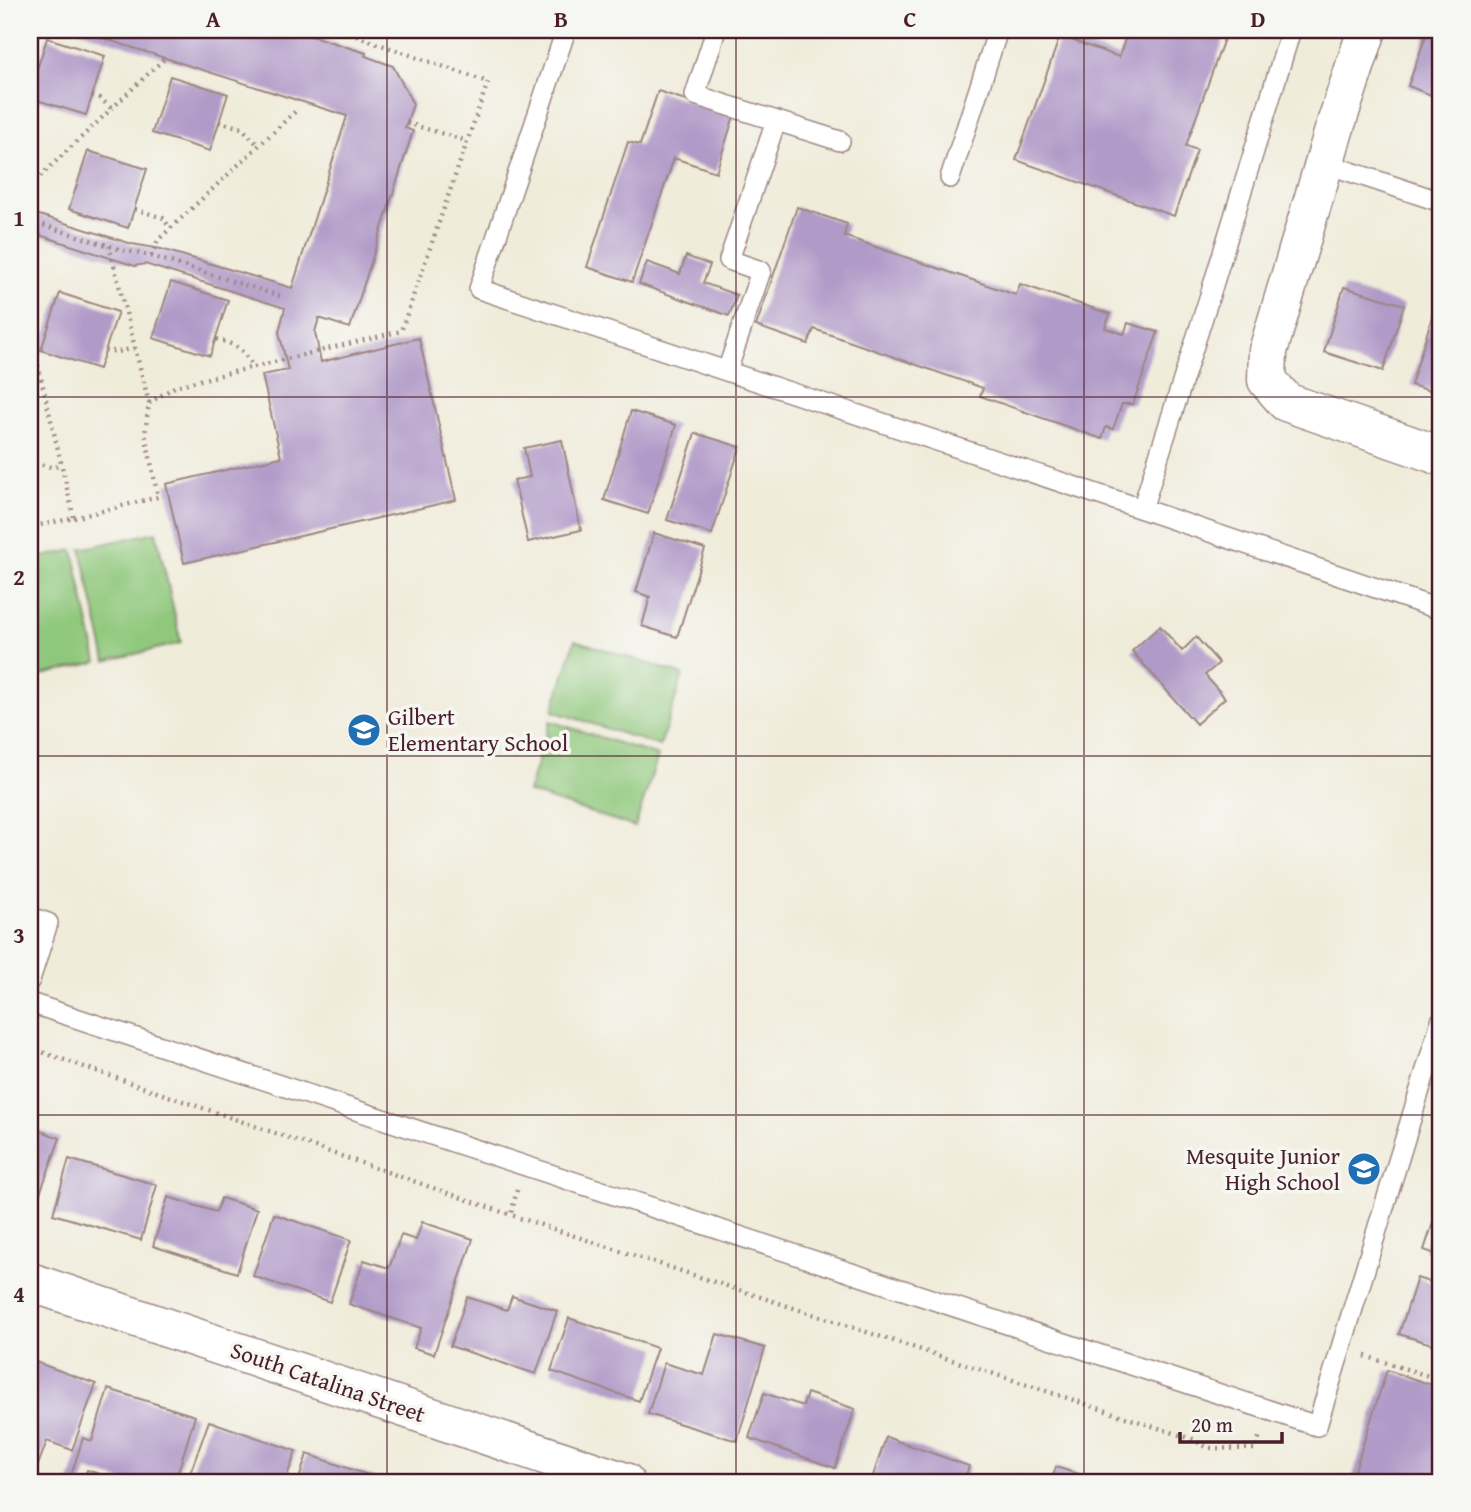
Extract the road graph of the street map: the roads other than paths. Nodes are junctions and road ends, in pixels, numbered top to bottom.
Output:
1 (566, 30) edge
2 (716, 30) edge
3 (998, 30) edge
4 (1292, 30) edge
5 (1367, 30) edge
6 (776, 121) junction
7 (840, 141) dead end
8 (1324, 163) junction
9 (950, 178) dead end
10 (1441, 202) edge
11 (727, 371) junction
12 (1441, 456) edge
13 (1142, 509) junction
14 (1441, 610) edge
15 (30, 917) edge
16 (30, 980) edge
17 (30, 1003) edge
18 (1441, 1021) edge
19 (30, 1282) edge
20 (625, 1482) edge

1 - 11 lane
2 - 6 lane
3 - 9 lane
4 - 13 lane
5 - 8 street
6 - 7 lane
6 - 11 lane
8 - 10 lane
8 - 12 street
11 - 13 lane
13 - 14 lane
15 - 16 lane
17 - 18 lane
19 - 20 street, South Catalina Street

